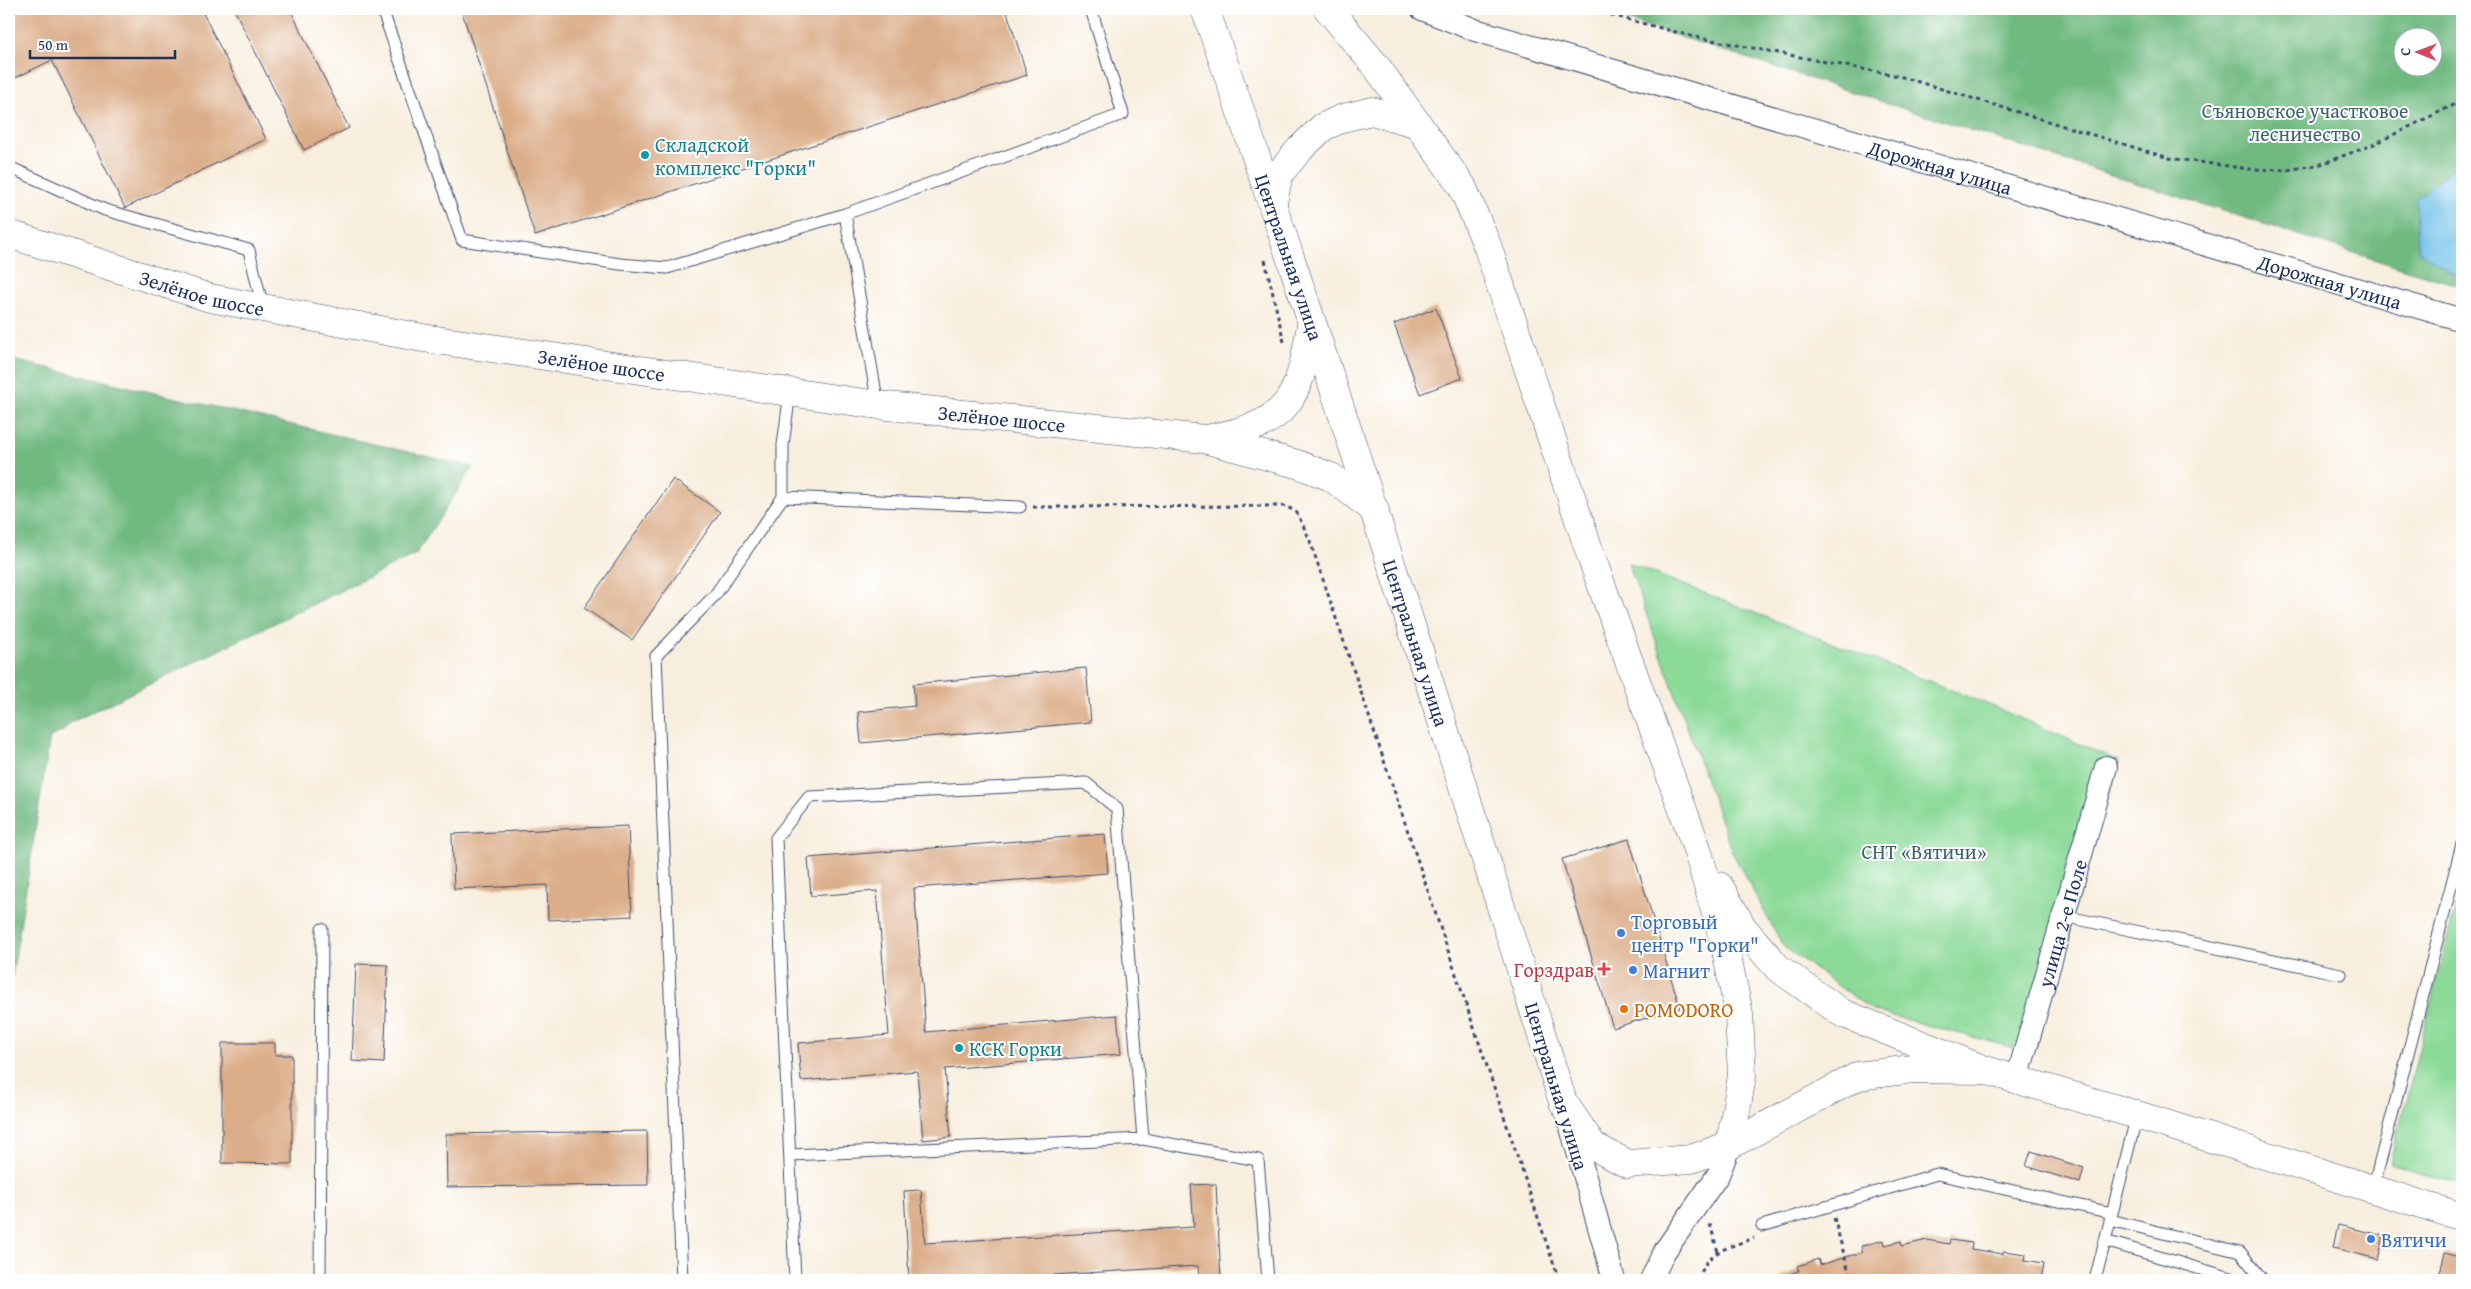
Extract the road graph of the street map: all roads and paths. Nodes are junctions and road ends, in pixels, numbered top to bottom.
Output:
1 (382, 9) edge
2 (1091, 9) edge
3 (1205, 9) edge
4 (1328, 9) edge
5 (1422, 9) edge
6 (1588, 9) edge
7 (2462, 101) edge
8 (1418, 124) junction
9 (9, 167) edge
10 (1273, 202) junction
11 (845, 214) junction
12 (9, 234) edge
13 (1265, 258) dead end
14 (263, 308) junction
15 (2462, 320) edge
16 (1312, 321) junction
17 (1286, 350) dead end
18 (790, 392) junction
19 (878, 405) junction
20 (1204, 440) junction
21 (783, 497) junction
22 (1020, 507) joint
23 (1375, 510) junction
24 (2106, 767) dead end
25 (2462, 844) edge
26 (1697, 849) junction
27 (2063, 916) junction
28 (322, 929) dead end
29 (2341, 974) dead end
30 (1985, 1070) junction
31 (2017, 1079) junction
32 (1563, 1102) junction
33 (2137, 1115) junction
34 (1143, 1139) junction
35 (1730, 1145) junction
36 (790, 1154) junction
37 (2373, 1189) junction
38 (1831, 1206) junction
39 (2111, 1217) junction
40 (2462, 1217) edge
41 (1762, 1226) joint
42 (2105, 1241) junction
43 (320, 1280) edge
44 (682, 1280) edge
45 (795, 1280) edge
46 (1268, 1280) edge
47 (1559, 1280) edge
48 (1614, 1280) edge
49 (1651, 1280) edge
50 (1700, 1280) edge
51 (1851, 1280) edge
52 (2095, 1280) edge
53 (2238, 1280) edge
54 (2263, 1280) edge

1 - 11 lane
2 - 11 lane
3 - 10 main road, Центральная улица
4 - 8 main road
5 - 15 street, Дорожная улица
6 - 7 path
8 - 10 main road
8 - 26 main road
9 - 14 lane
10 - 16 main road, Центральная улица
11 - 19 lane
12 - 14 main road, Зелёное шоссе
13 - 17 path
14 - 18 main road, Зелёное шоссе
16 - 20 main road
16 - 23 main road, Центральная улица
18 - 19 main road, Зелёное шоссе
18 - 21 lane
19 - 20 main road, Зелёное шоссе
20 - 23 main road
21 - 22 lane
21 - 44 lane
22 - 47 path
23 - 32 main road, Центральная улица
24 - 27 street, улица 2-е Поле
25 - 37 lane
26 - 30 main road
26 - 35 main road
27 - 29 lane
27 - 31 street, улица 2-е Поле
28 - 43 lane
30 - 31 main road
30 - 35 main road
31 - 33 main road
32 - 35 main road
32 - 48 street, Центральная улица
33 - 37 main road
33 - 39 lane
34 - 36 lane
34 - 36 lane
34 - 46 lane
35 - 49 street
36 - 45 lane
37 - 40 main road
38 - 39 lane
38 - 41 lane
38 - 51 path
39 - 42 lane
39 - 54 lane
41 - 50 path
42 - 52 lane
42 - 53 lane

